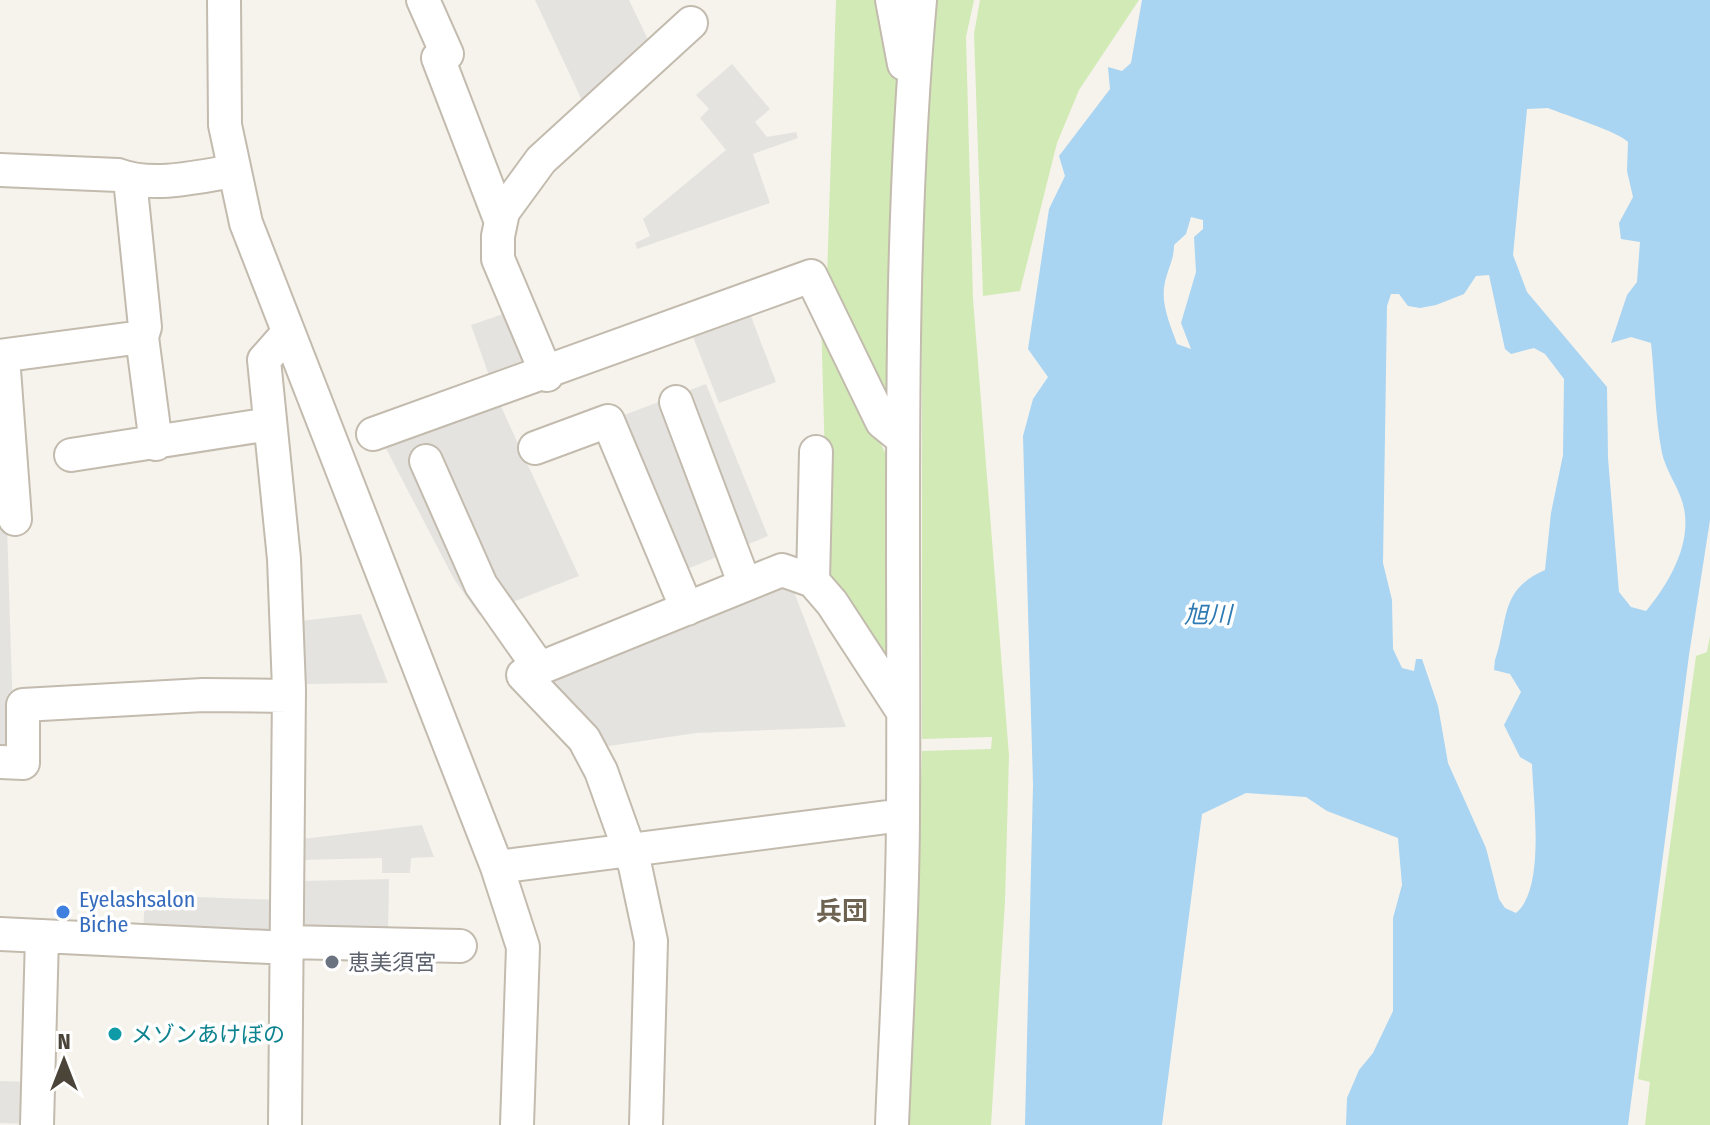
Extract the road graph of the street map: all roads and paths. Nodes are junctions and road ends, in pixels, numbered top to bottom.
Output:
1 (224, 0) edge
2 (423, 0) edge
3 (892, 0) edge
4 (920, 0) edge
5 (691, 23) dead end
6 (913, 91) junction
7 (0, 170) edge
8 (233, 171) junction
9 (130, 179) junction
10 (501, 222) junction
11 (287, 334) junction
12 (142, 337) junction
13 (1, 356) edge
14 (547, 375) junction
15 (676, 402) dead end
16 (270, 424) junction
17 (373, 434) dead end
18 (903, 439) junction
19 (156, 444) junction
20 (535, 448) dead end
21 (816, 452) dead end
22 (71, 455) dead end
23 (426, 461) dead end
24 (15, 519) dead end
25 (813, 581) junction
26 (745, 585) junction
27 (687, 609) junction
28 (532, 672) junction
29 (289, 696) junction
30 (903, 712) junction
31 (0, 762) edge
32 (903, 815) junction
33 (628, 848) junction
34 (497, 867) junction
35 (0, 934) edge
36 (42, 936) junction
37 (288, 945) junction
38 (460, 946) dead end
39 (37, 1125) edge
40 (285, 1125) edge
41 (517, 1125) edge
42 (646, 1125) edge
43 (892, 1125) edge

1 - 8 street
2 - 10 street
3 - 6 street
4 - 6 street
5 - 10 street
6 - 18 street
7 - 9 street
8 - 9 street
8 - 11 street
9 - 12 street
10 - 14 street
11 - 16 street
11 - 34 street
12 - 13 street
12 - 19 street
13 - 24 street
14 - 17 street
14 - 18 street
15 - 26 street
16 - 19 street
16 - 29 street
18 - 30 street
19 - 22 street
20 - 27 street
21 - 25 street
23 - 28 street
25 - 26 street
25 - 30 street
26 - 27 street
27 - 28 street
28 - 33 street
29 - 31 street
29 - 37 street
30 - 32 street
32 - 33 street
32 - 43 street
33 - 34 street
33 - 42 street
34 - 41 street
35 - 36 street
36 - 37 street
36 - 39 street
37 - 38 street
37 - 40 street

